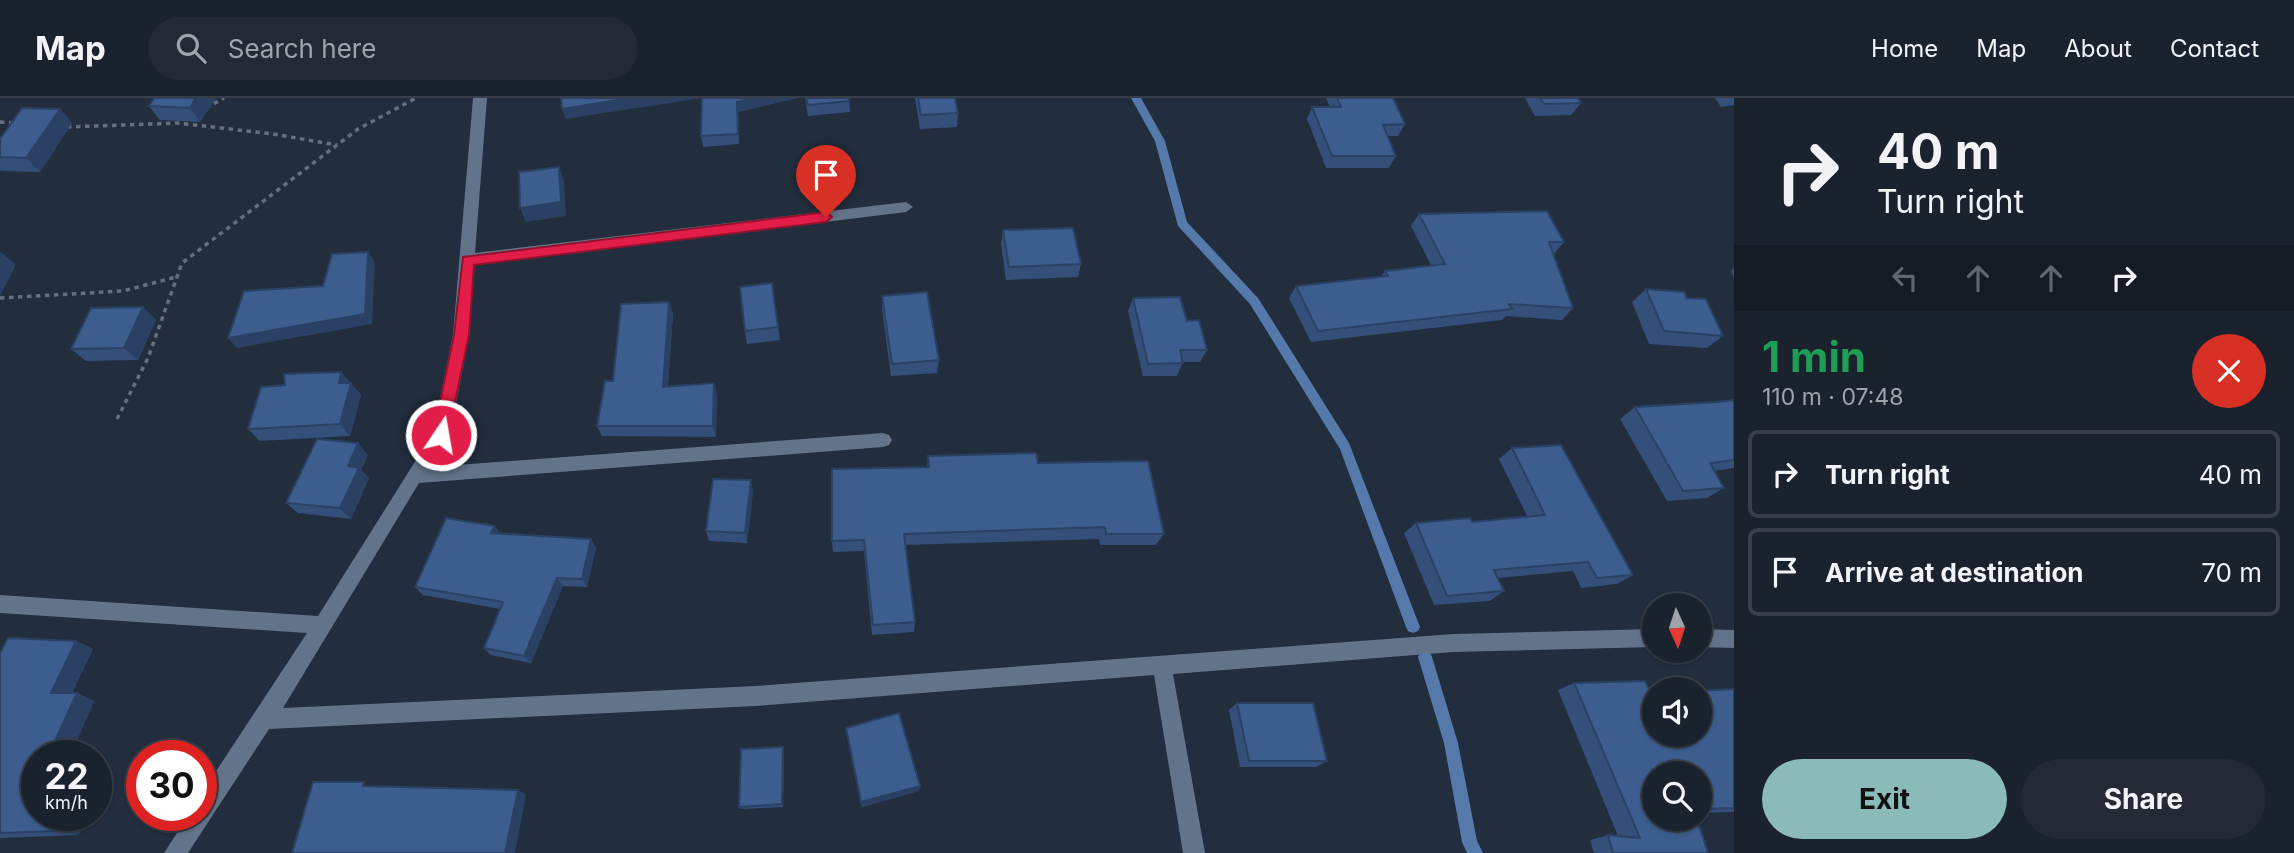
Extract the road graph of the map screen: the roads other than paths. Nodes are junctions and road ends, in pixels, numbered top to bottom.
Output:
1 (480, 98) edge
2 (906, 207) dead end
3 (468, 260) junction
4 (883, 440) dead end
5 (414, 476) junction
6 (0, 604) edge
7 (322, 625) junction
8 (1642, 638) edge
9 (1712, 638) edge
10 (1734, 639) edge
11 (1162, 667) junction
12 (264, 719) junction
13 (217, 789) edge
14 (189, 831) edge
15 (175, 853) edge
16 (1194, 853) edge

1 - 3 street
2 - 3 street
3 - 5 street
4 - 5 street
5 - 7 street
6 - 7 street
7 - 12 street
8 - 11 street
9 - 10 street
11 - 12 street
11 - 16 street
12 - 13 street
14 - 15 street

